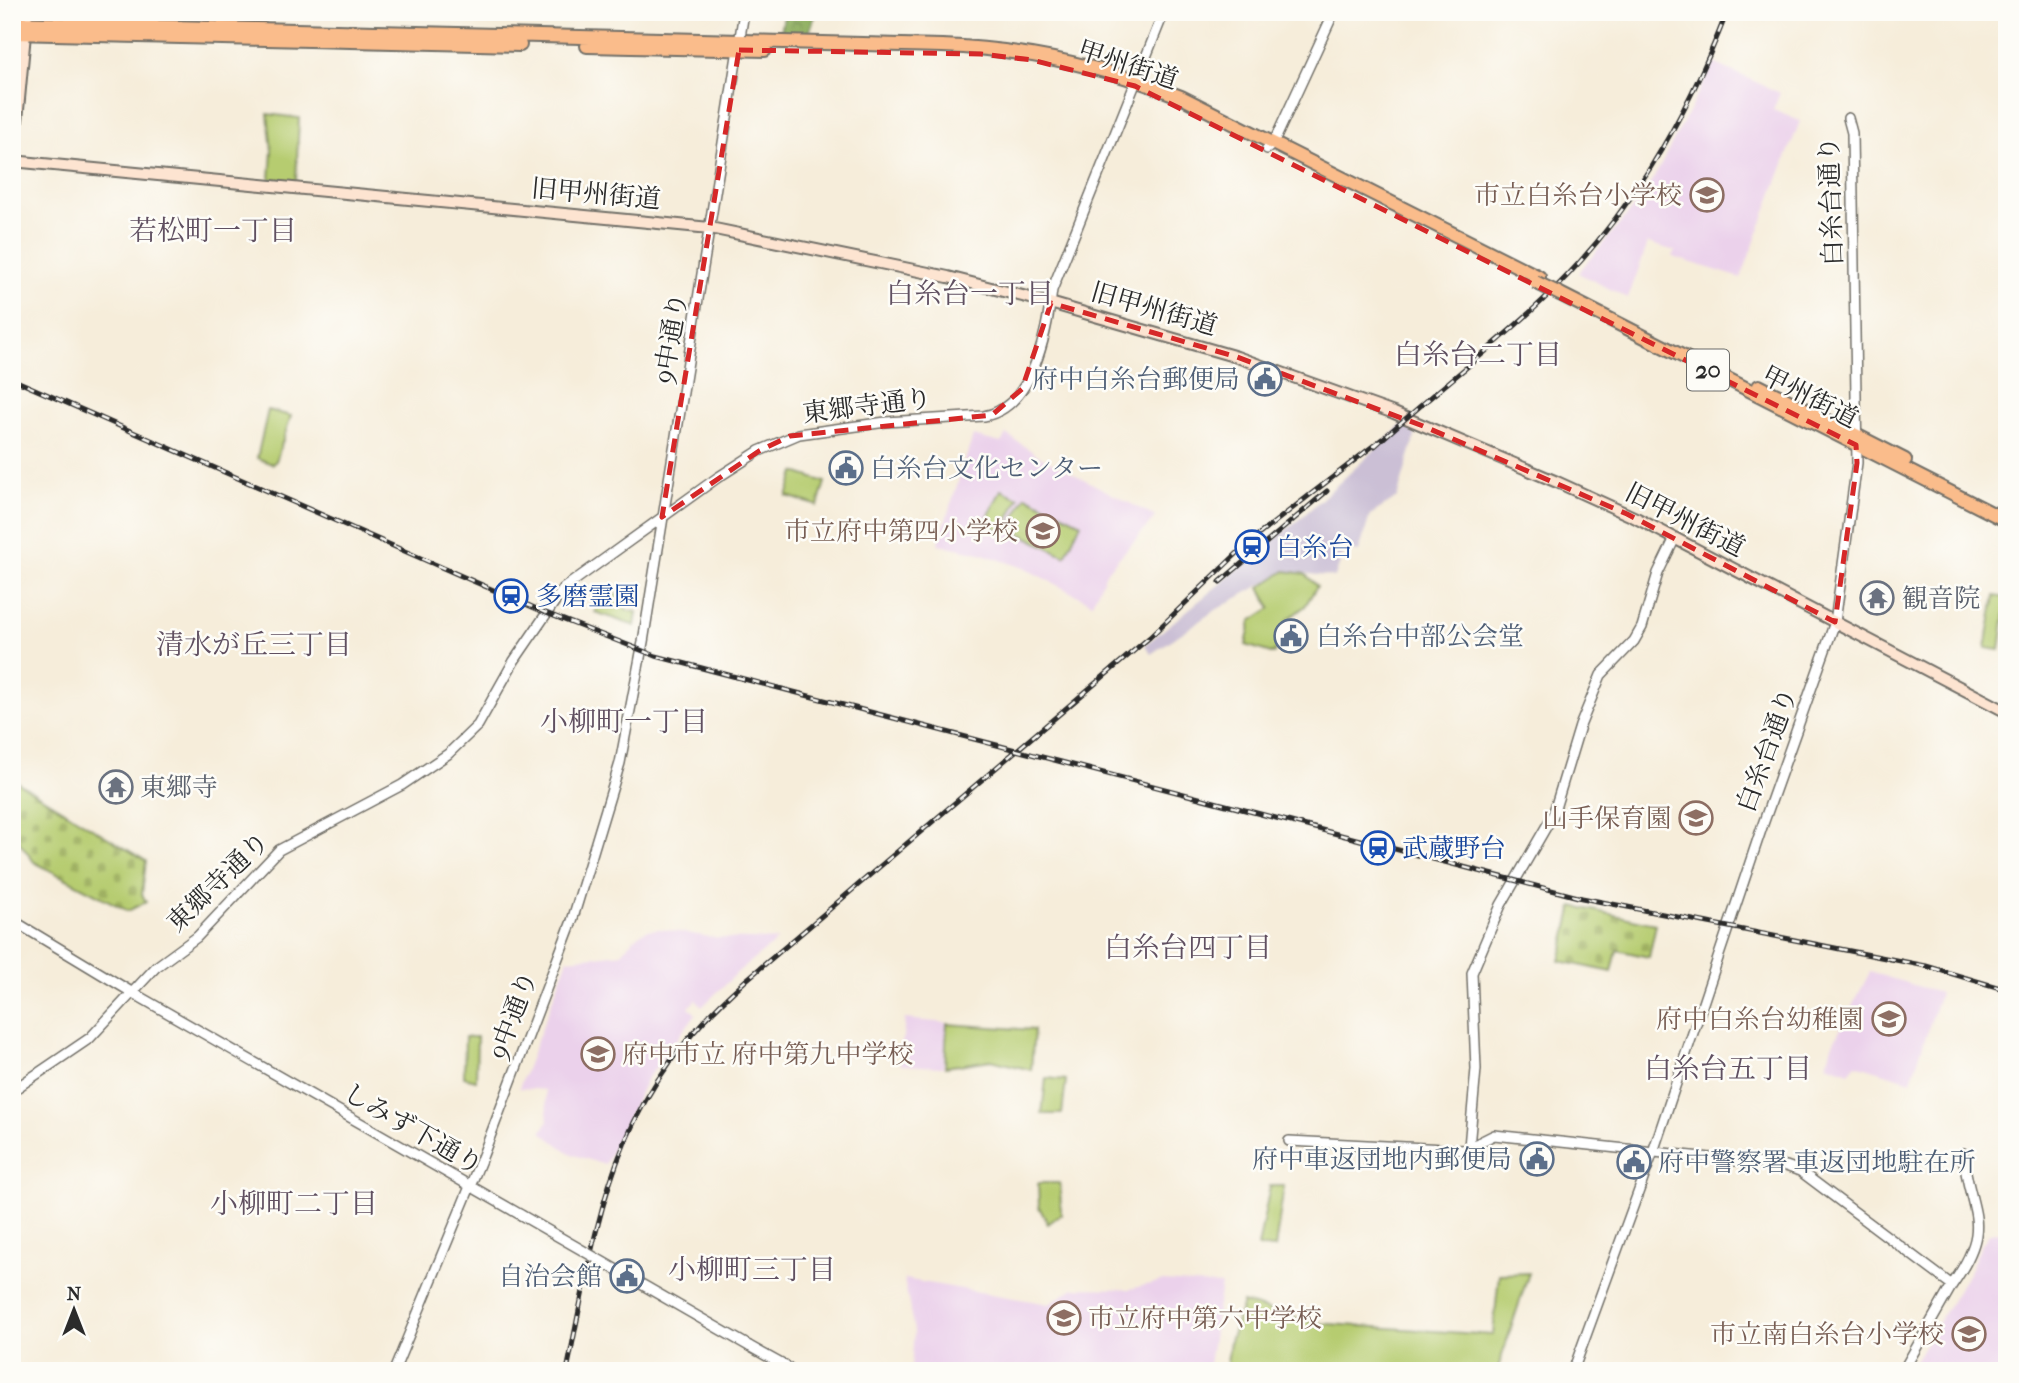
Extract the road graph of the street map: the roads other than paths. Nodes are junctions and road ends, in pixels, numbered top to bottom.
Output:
1 (744, 12) edge
2 (1164, 12) edge
3 (1334, 12) edge
4 (12, 23) edge
5 (22, 26) edge
6 (739, 45) junction
7 (1136, 83) junction
8 (1848, 118) dead end
9 (1270, 146) junction
10 (13, 162) edge
11 (12, 175) edge
12 (12, 185) edge
13 (12, 206) edge
14 (710, 228) junction
15 (1050, 303) junction
16 (1855, 440) junction
17 (2007, 512) edge
18 (662, 517) junction
19 (2007, 521) edge
20 (1674, 540) junction
21 (1835, 622) junction
22 (2007, 712) edge
23 (12, 920) edge
24 (132, 993) junction
25 (12, 1091) edge
26 (1289, 1141) dead end
27 (1469, 1147) junction
28 (1653, 1152) junction
29 (1963, 1153) dead end
30 (470, 1185) junction
31 (1952, 1285) junction
32 (394, 1371) edge
33 (794, 1371) edge
34 (1573, 1371) edge
35 (1903, 1371) edge

1 - 6 street, 9中通り
2 - 7 street, 東郷寺通り
3 - 9 street
4 - 5 highway, 甲州街道 / 20
5 - 6 highway, 甲州街道 / 20
5 - 10 main road
6 - 7 highway, 甲州街道 / 20
6 - 14 street, 9中通り
7 - 9 highway, 甲州街道 / 20
7 - 15 street, 東郷寺通り
8 - 16 street, 白糸台通り
9 - 16 highway, 甲州街道 / 20
10 - 11 main road
10 - 14 main road, 旧甲州街道
12 - 13 main road
14 - 15 main road, 旧甲州街道
14 - 18 street, 9中通り
15 - 18 street, 東郷寺通り
15 - 20 main road, 旧甲州街道
16 - 17 highway, 甲州街道 / 20
16 - 19 highway, 甲州街道 / 20
16 - 21 street, 白糸台通り
18 - 24 street, 東郷寺通り
18 - 30 street, 9中通り
20 - 21 main road, 旧甲州街道
20 - 27 street
21 - 22 main road, 旧甲州街道
21 - 28 street, 白糸台通り
23 - 24 street, しみず下通り
24 - 25 street, 東郷寺通り
24 - 30 street, しみず下通り
26 - 27 street
27 - 28 street
28 - 31 street
28 - 34 street, 白糸台通り
29 - 31 street
30 - 32 street, 9中通り
30 - 33 street, しみず下通り, bridge
31 - 35 street

